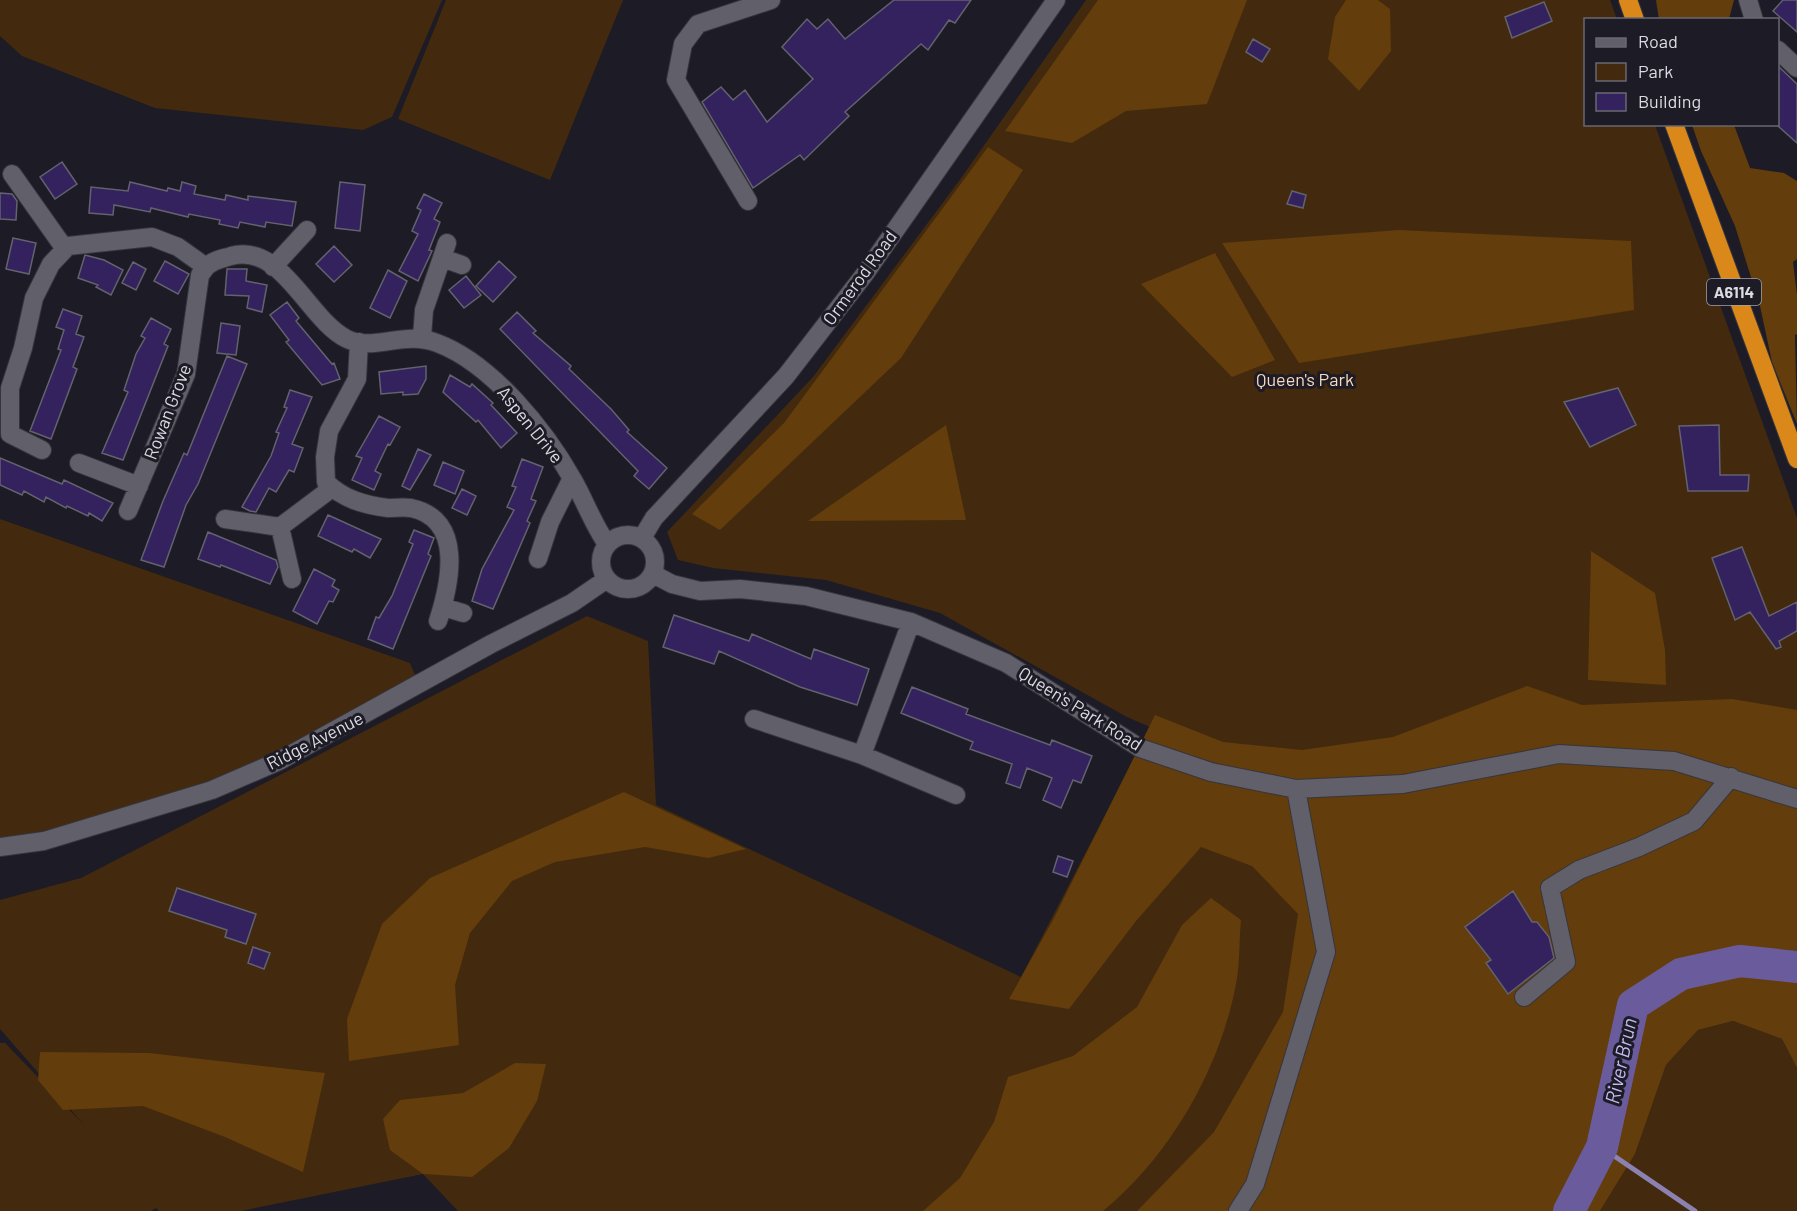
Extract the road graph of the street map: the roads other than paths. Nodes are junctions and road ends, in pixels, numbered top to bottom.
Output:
1 (771, 0) edge
2 (1056, 0) edge
3 (1628, 0) edge
4 (1748, 0) edge
5 (1634, 18) edge
6 (1753, 18) edge
7 (1779, 51) edge
8 (1797, 68) edge
9 (1675, 126) edge
10 (12, 174) dead end
11 (748, 201) dead end
12 (307, 230) dead end
13 (65, 249) junction
14 (462, 265) dead end
15 (206, 267) junction
16 (273, 267) junction
17 (422, 337) junction
18 (360, 342) junction
19 (7, 425) edge
20 (42, 450) dead end
21 (1797, 458) edge
22 (79, 463) dead end
23 (572, 478) junction
24 (139, 486) junction
25 (332, 488) junction
26 (128, 511) dead end
27 (225, 519) dead end
28 (280, 527) junction
29 (642, 538) junction
30 (607, 544) junction
31 (538, 559) dead end
32 (653, 574) junction
33 (292, 579) dead end
34 (607, 579) junction
35 (463, 613) dead end
36 (911, 622) junction
37 (754, 719) dead end
38 (862, 755) junction
39 (1731, 777) junction
40 (1296, 789) junction
41 (957, 795) dead end
42 (1797, 799) edge
43 (0, 848) edge
44 (1524, 997) dead end
45 (1238, 1211) edge

1 - 11 street
2 - 29 street, Ormerod Road
3 - 5 highway
4 - 6 street
7 - 8 street
9 - 21 highway, A6114
10 - 13 street
12 - 16 street
13 - 15 street
13 - 19 street
14 - 17 street
15 - 16 street
15 - 24 street, Rowan Grove
16 - 18 street
17 - 18 street, Aspen Drive
17 - 23 street, Aspen Drive
18 - 25 street
19 - 20 street
22 - 24 street
23 - 30 street, Aspen Drive
23 - 31 street
24 - 26 street, Rowan Grove
25 - 28 street
25 - 35 street
27 - 28 street
28 - 33 street
29 - 30 street
29 - 32 street
30 - 34 street
32 - 34 street
32 - 36 street, Queen's Park Road
34 - 43 street, Ridge Avenue
36 - 38 street
36 - 40 street, Queen's Park Road
37 - 38 street
38 - 41 street
39 - 40 street, Queen's Park Road
39 - 42 street, Queen's Park Road
39 - 44 street
40 - 45 street

